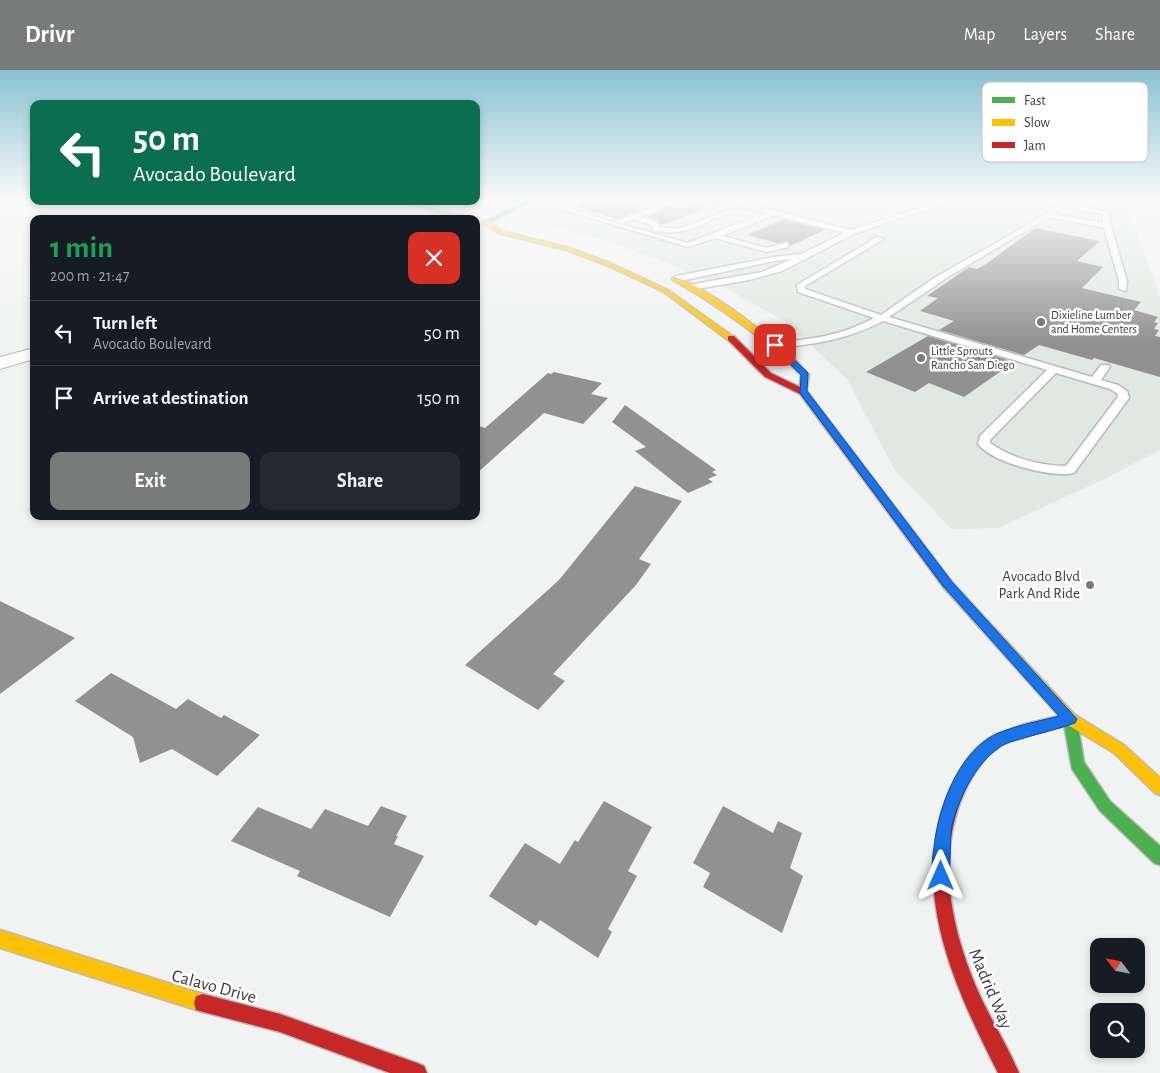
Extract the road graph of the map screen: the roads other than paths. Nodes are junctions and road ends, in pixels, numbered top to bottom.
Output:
1 (563, 248) edge
2 (759, 248) edge
3 (777, 248) edge
4 (819, 248) edge
5 (865, 248) edge
6 (995, 248) edge
7 (1113, 248) edge
8 (803, 256) junction
9 (589, 257) junction
10 (672, 277) joint
11 (691, 287) junction
12 (1123, 289) dead end
13 (687, 305) junction
14 (882, 318) junction
15 (775, 345) junction
16 (30, 354) edge
17 (0, 363) edge
18 (1105, 367) dead end
19 (1054, 369) junction
20 (1094, 381) junction
21 (803, 392) junction
22 (1070, 719) junction
23 (1160, 788) edge
24 (1160, 857) edge
25 (0, 939) edge
26 (417, 1073) edge
27 (1009, 1073) edge

1 - 9 main road
2 - 3 lane
4 - 8 lane
5 - 14 lane
6 - 14 lane
7 - 12 lane
8 - 10 lane
8 - 11 lane
9 - 11 main road
9 - 13 main road
10 - 11 main road
11 - 15 main road
13 - 15 main road
13 - 21 main road
14 - 15 lane
14 - 19 lane
15 - 21 main road
16 - 17 street
18 - 20 lane
19 - 20 lane
19 - 20 lane
21 - 22 main road
22 - 23 main road
22 - 24 main road
22 - 27 main road, Madrid Way
25 - 26 main road, Calavo Drive

